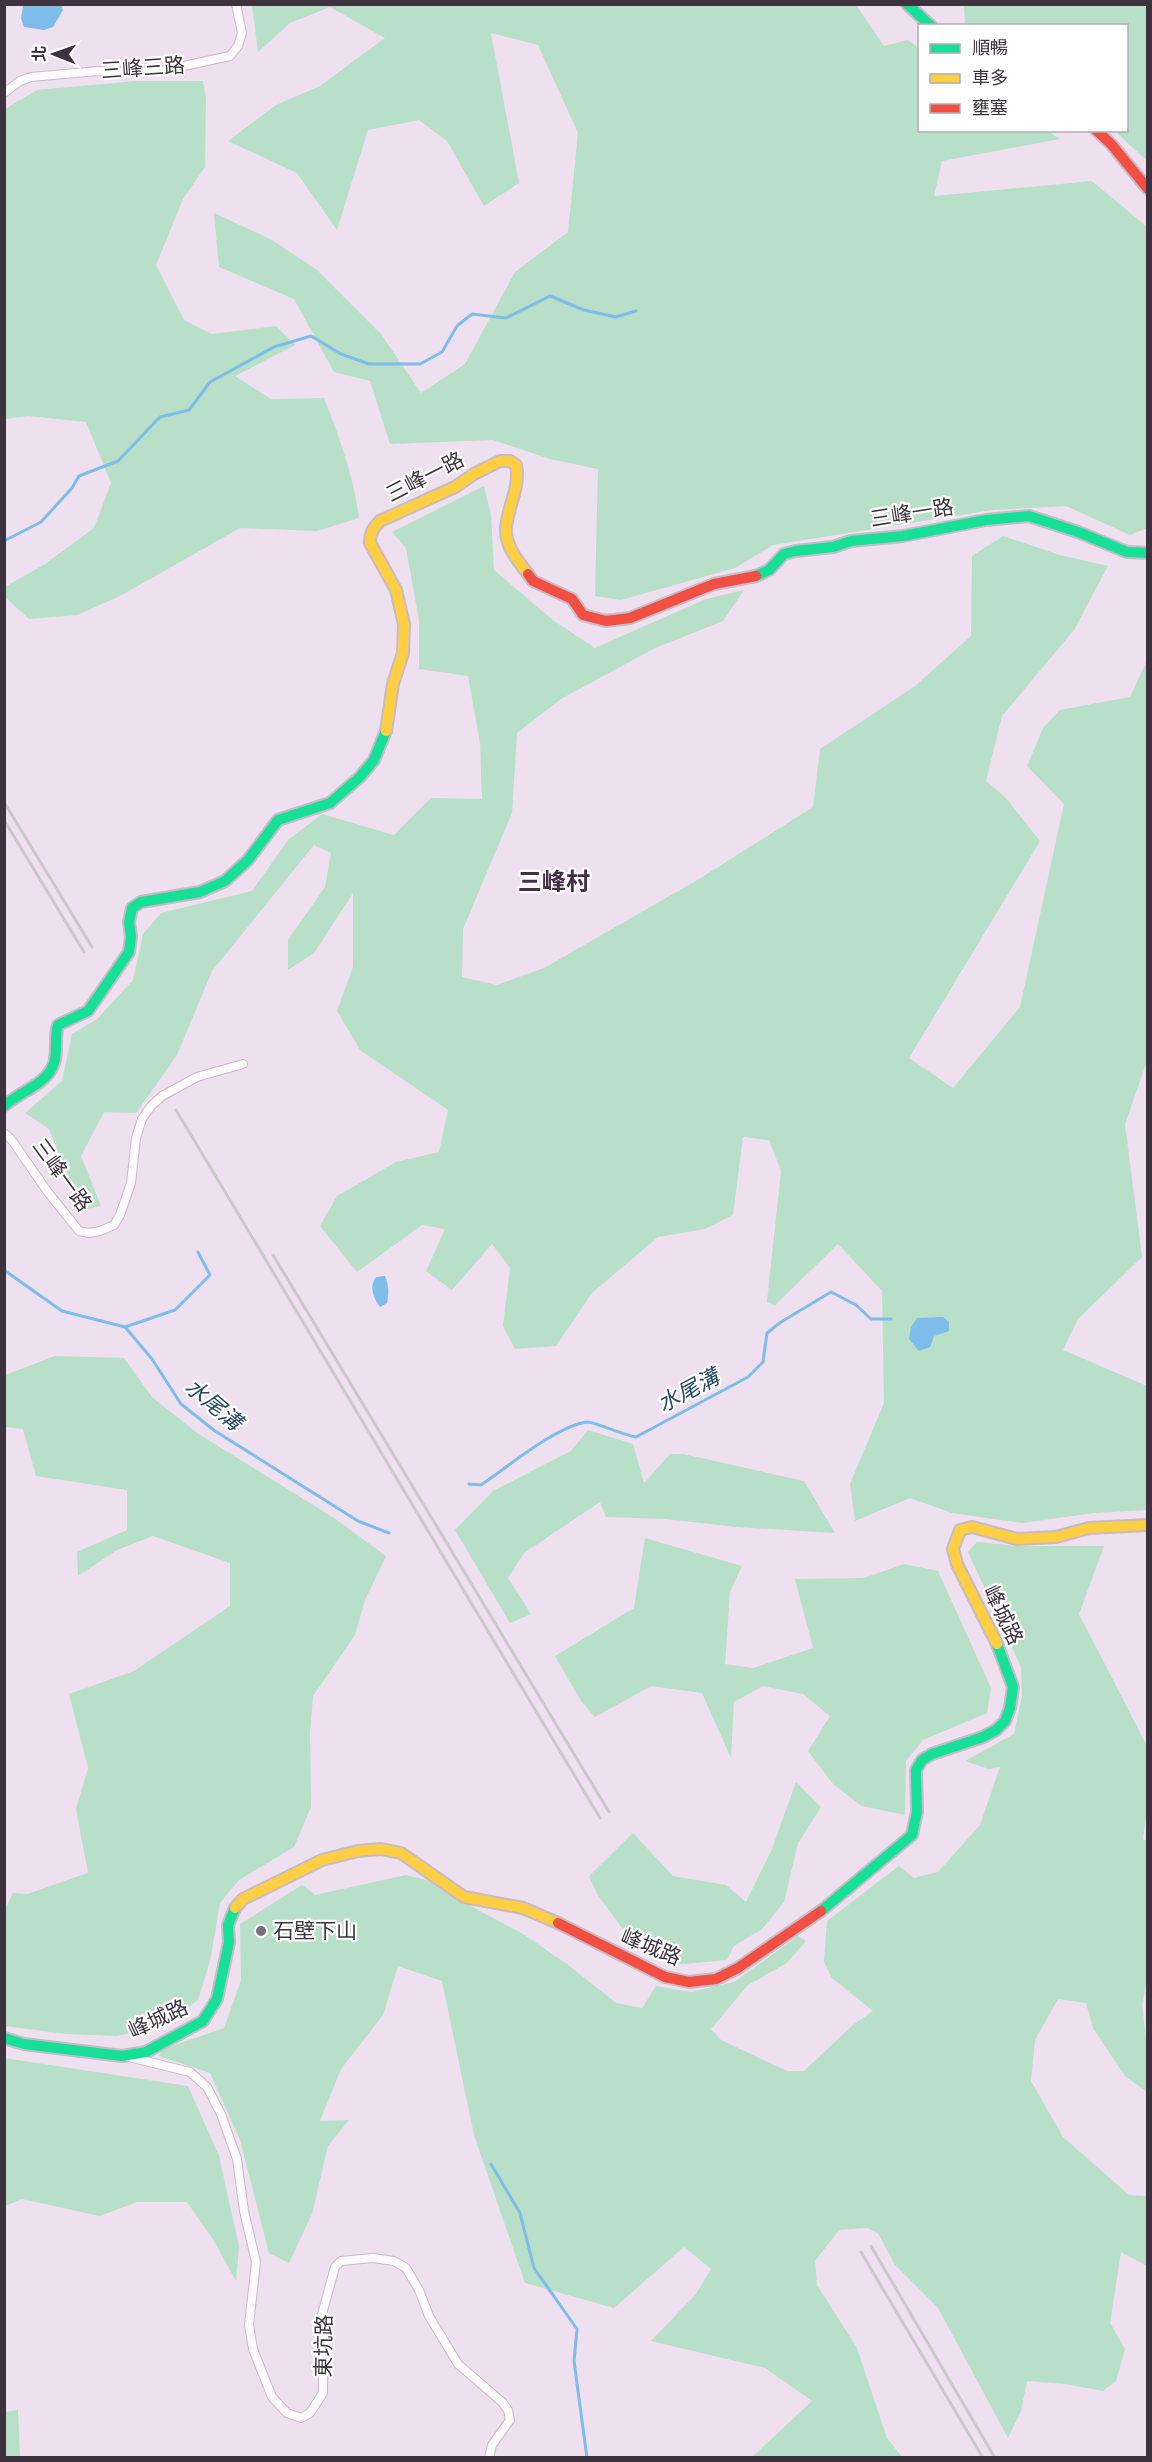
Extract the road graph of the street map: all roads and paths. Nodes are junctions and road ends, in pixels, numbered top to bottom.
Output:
1 (236, 4) edge
2 (907, 4) edge
3 (929, 24) edge
4 (4, 93) edge
5 (1098, 132) edge
6 (1148, 189) edge
7 (1148, 553) edge
8 (243, 1064) dead end
9 (4, 1106) edge
10 (4, 1133) edge
11 (1148, 1525) edge
12 (4, 2038) edge
13 (122, 2056) junction
14 (489, 2457) edge

1 - 4 street, 三峰三路
2 - 3 street
5 - 6 street
7 - 9 street, 三峰一路
8 - 10 street, 三峰一路
11 - 13 street, 峰城路
12 - 13 street, 峰城路
13 - 14 street, 東坑路

